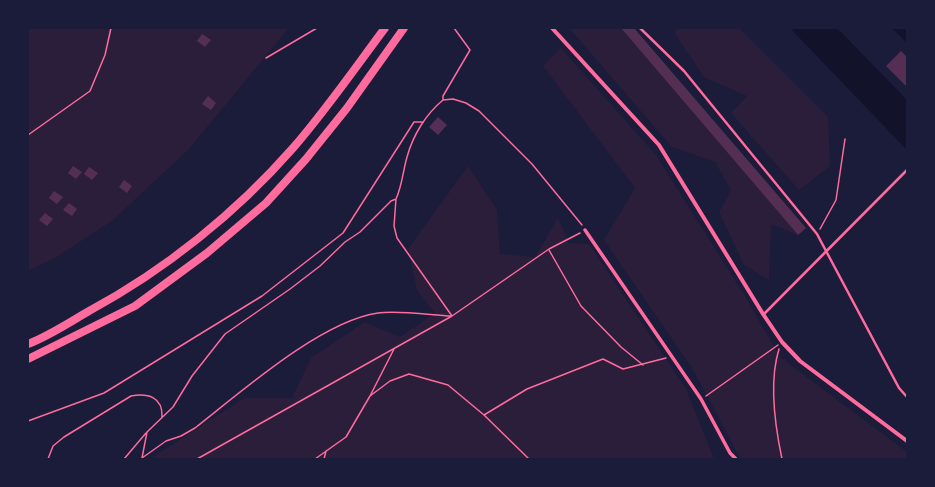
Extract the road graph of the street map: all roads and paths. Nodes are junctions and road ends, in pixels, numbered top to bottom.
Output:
1 (112, 28) edge
2 (317, 28) edge
3 (385, 28) edge
4 (404, 28) edge
5 (454, 28) edge
6 (552, 28) edge
7 (640, 28) edge
8 (266, 58) dead end
9 (444, 100) junction
10 (423, 122) junction
11 (28, 135) edge
12 (845, 139) dead end
13 (907, 170) edge
14 (396, 199) junction
15 (585, 230) junction
16 (817, 234) junction
17 (549, 250) junction
18 (763, 314) junction
19 (452, 316) junction
20 (28, 344) edge
21 (394, 349) junction
22 (672, 357) junction
23 (28, 359) edge
24 (643, 365) junction
25 (370, 396) junction
26 (907, 397) edge
27 (701, 399) junction
28 (484, 415) junction
29 (162, 417) junction
30 (28, 421) edge
31 (147, 432) junction
32 (907, 442) edge
33 (326, 451) junction
34 (48, 459) edge
35 (124, 459) edge
36 (141, 459) edge
37 (197, 459) edge
38 (315, 459) edge
39 (324, 459) edge
40 (529, 459) edge
41 (736, 459) edge
42 (782, 459) edge

1 - 11 path
2 - 8 path
3 - 20 highway
4 - 23 highway
5 - 9 path
6 - 18 street
7 - 16 lane
9 - 10 path
9 - 15 path
10 - 14 path
10 - 30 path
12 - 16 path
13 - 18 lane
14 - 19 path
14 - 29 path
15 - 17 path
15 - 22 street
16 - 26 lane
17 - 19 path
17 - 24 path
18 - 32 street
19 - 21 path
19 - 36 path
21 - 25 path
21 - 37 path
22 - 24 path
22 - 27 street
24 - 28 path
25 - 28 path
25 - 33 path
27 - 41 street
27 - 42 path
28 - 40 path
29 - 31 path
29 - 34 path
31 - 35 path
31 - 36 path
33 - 38 path
33 - 39 path

